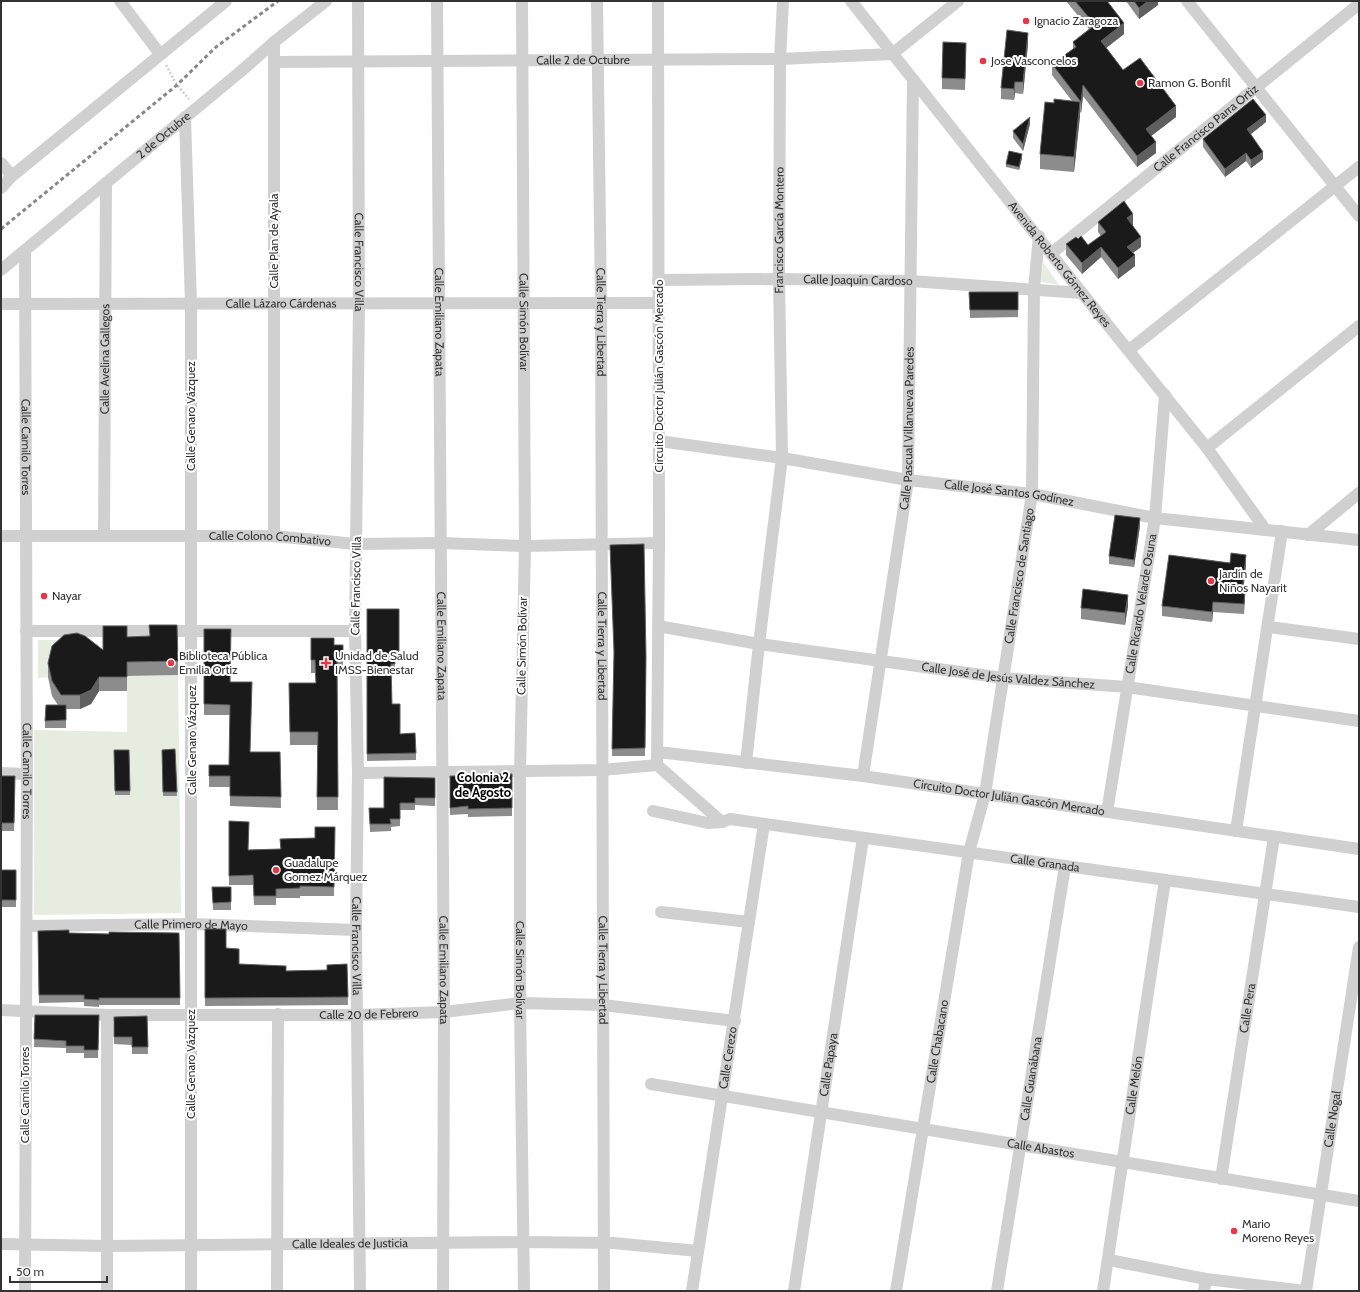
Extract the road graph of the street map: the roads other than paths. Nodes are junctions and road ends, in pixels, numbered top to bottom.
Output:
1 (120, 1) edge
2 (226, 1) edge
3 (326, 1) edge
4 (358, 1) edge
5 (437, 1) edge
6 (522, 1) edge
7 (598, 1) edge
8 (658, 1) edge
9 (783, 1) edge
10 (851, 1) edge
11 (958, 1) edge
12 (1187, 1) edge
13 (1359, 4) edge
14 (274, 42) junction
15 (160, 54) junction
16 (892, 54) junction
17 (780, 59) junction
18 (598, 60) junction
19 (658, 60) junction
20 (438, 61) junction
21 (522, 61) junction
22 (274, 62) junction
23 (358, 62) junction
24 (913, 78) junction
25 (1256, 87) junction
26 (185, 117) junction
27 (1, 162) edge
28 (1359, 167) edge
29 (12, 176) junction
30 (106, 183) junction
31 (1335, 186) junction
32 (1, 188) edge
33 (1359, 216) edge
34 (1038, 236) junction
35 (25, 251) junction
36 (1052, 253) junction
37 (1, 270) edge
38 (779, 279) junction
39 (658, 280) junction
40 (910, 280) junction
41 (1034, 289) junction
42 (1082, 293) junction
43 (274, 303) junction
44 (359, 303) junction
45 (439, 303) junction
46 (523, 303) junction
47 (601, 303) junction
48 (658, 303) junction
49 (1, 304) edge
50 (25, 304) junction
51 (105, 304) junction
52 (192, 304) junction
53 (1359, 326) edge
54 (1129, 350) junction
55 (1165, 395) junction
56 (659, 441) junction
57 (1207, 448) junction
58 (782, 458) junction
59 (908, 480) junction
60 (1359, 493) edge
61 (1032, 494) junction
62 (1155, 518) junction
63 (1265, 529) junction
64 (1282, 531) junction
65 (1308, 535) junction
66 (1, 536) edge
67 (25, 536) junction
68 (104, 536) junction
69 (192, 536) junction
70 (274, 536) junction
71 (1359, 540) edge
72 (441, 543) junction
73 (659, 543) junction
74 (356, 544) junction
75 (602, 545) junction
76 (525, 546) junction
77 (658, 626) junction
78 (1269, 627) junction
79 (193, 630) junction
80 (26, 631) junction
81 (355, 631) junction
82 (1359, 640) edge
83 (759, 644) junction
84 (880, 660) junction
85 (1003, 678) junction
86 (1127, 688) junction
87 (1256, 706) junction
88 (1359, 721) edge
89 (658, 752) junction
90 (746, 763) junction
91 (656, 765) junction
92 (602, 770) junction
93 (520, 772) junction
94 (1, 773) edge
95 (358, 773) junction
96 (442, 773) junction
97 (26, 774) junction
98 (863, 776) junction
99 (985, 794) junction
100 (653, 811) dead end
101 (1107, 812) junction
102 (726, 821) junction
103 (764, 824) junction
104 (1236, 831) junction
105 (1274, 836) junction
106 (863, 838) junction
107 (1359, 849) edge
108 (969, 852) junction
109 (1065, 866) junction
110 (1165, 880) junction
111 (1266, 894) junction
112 (1359, 907) edge
113 (661, 912) dead end
114 (749, 922) junction
115 (192, 924) junction
116 (26, 926) junction
117 (356, 930) junction
118 (1359, 947) edge
119 (520, 1003) junction
120 (603, 1005) junction
121 (1, 1010) edge
122 (25, 1012) junction
123 (444, 1012) junction
124 (278, 1014) junction
125 (107, 1015) junction
126 (191, 1015) junction
127 (358, 1015) junction
128 (735, 1021) junction
129 (651, 1084) dead end
130 (721, 1097) junction
131 (821, 1113) junction
132 (922, 1130) junction
133 (1021, 1146) junction
134 (1123, 1163) junction
135 (1221, 1179) junction
136 (1321, 1195) junction
137 (1359, 1201) edge
138 (524, 1242) junction
139 (360, 1243) junction
140 (442, 1243) junction
141 (604, 1243) junction
142 (1, 1244) edge
143 (25, 1244) junction
144 (191, 1244) junction
145 (277, 1244) junction
146 (107, 1246) junction
147 (698, 1251) junction
148 (1109, 1260) junction
149 (1206, 1279) junction
150 (25, 1291) edge
151 (107, 1291) edge
152 (191, 1291) edge
153 (277, 1291) edge
154 (360, 1291) edge
155 (443, 1291) edge
156 (524, 1291) edge
157 (604, 1291) edge
158 (692, 1291) edge
159 (794, 1291) edge
160 (896, 1291) edge
161 (997, 1291) edge
162 (1103, 1291) edge
163 (1204, 1291) edge
164 (1306, 1291) edge

1 - 15 street
2 - 15 street
3 - 14 street, 2 de Octubre
4 - 23 street, Calle Francisco Villa
5 - 20 street, Calle Emiliano Zapata
6 - 21 street, Calle Simón Bolívar
7 - 18 street, Calle Tierra y Libertad
8 - 19 street, Circuito Doctor Julián Gascón Mercado
9 - 17 street, Francisco García Montero
10 - 16 street, Avenida Roberto Gómez Reyes
11 - 16 street
12 - 25 street
13 - 25 street, Calle Francisco Parra Ortiz
14 - 22 street, Calle Plan de Ayala
14 - 26 street, 2 de Octubre
15 - 29 street
16 - 17 street, Calle 2 de Octubre
16 - 24 street, Avenida Roberto Gómez Reyes
17 - 19 street, Calle 2 de Octubre
17 - 38 street, Francisco García Montero
18 - 19 street, Calle 2 de Octubre
18 - 21 street, Calle 2 de Octubre
18 - 47 street, Calle Tierra y Libertad
19 - 39 street, Circuito Doctor Julián Gascón Mercado
20 - 21 street, Calle 2 de Octubre
20 - 23 street, Calle 2 de Octubre
20 - 45 street, Calle Emiliano Zapata
21 - 46 street, Calle Simón Bolívar
22 - 23 street, Calle 2 de Octubre
22 - 43 street, Calle Plan de Ayala
23 - 44 street, Calle Francisco Villa
24 - 34 street, Avenida Roberto Gómez Reyes
24 - 40 street, Calle Pascual Villanueva Paredes
25 - 31 street
25 - 36 street, Calle Francisco Parra Ortiz
26 - 30 street, 2 de Octubre
26 - 52 street, Calle Genaro Vázquez
27 - 29 street
28 - 31 street
29 - 32 street
30 - 35 street, 2 de Octubre
30 - 51 street, Calle Avelina Gallegos
31 - 33 street
31 - 54 street
34 - 36 street, Avenida Roberto Gómez Reyes
34 - 41 street, Calle Francisco de Santiago
35 - 37 street, 2 de Octubre
35 - 50 street, Calle Camilo Torres
36 - 42 street, Avenida Roberto Gómez Reyes
38 - 39 street, Calle Joaquín Cardoso
38 - 40 street, Calle Joaquín Cardoso
38 - 58 street, Francisco García Montero
39 - 48 street, Circuito Doctor Julián Gascón Mercado
40 - 41 street, Calle Joaquín Cardoso
40 - 59 street, Calle Pascual Villanueva Paredes
41 - 42 street, Calle Joaquín Cardoso
41 - 61 street, Calle Francisco de Santiago
42 - 54 street, Avenida Roberto Gómez Reyes
43 - 44 street, Calle Lázaro Cárdenas
43 - 52 street, Calle Lázaro Cárdenas
43 - 70 street, Calle Plan de Ayala
44 - 45 street, Calle Lázaro Cárdenas
44 - 74 street, Calle Francisco Villa
45 - 46 street, Calle Lázaro Cárdenas
45 - 72 street, Calle Emiliano Zapata
46 - 47 street, Calle Lázaro Cárdenas
46 - 76 street, Calle Simón Bolívar
47 - 48 street, Calle Lázaro Cárdenas
47 - 75 street, Calle Tierra y Libertad
48 - 56 street, Circuito Doctor Julián Gascón Mercado
49 - 50 street, Calle Lázaro Cárdenas
50 - 51 street, Calle Lázaro Cárdenas
50 - 67 street, Calle Camilo Torres
51 - 52 street, Calle Lázaro Cárdenas
51 - 68 street, Calle Avelina Gallegos
52 - 69 street, Calle Genaro Vázquez
53 - 57 street
54 - 55 street, Avenida Roberto Gómez Reyes
55 - 57 street, Avenida Roberto Gómez Reyes
55 - 62 street, Calle Ricardo Velarde Osuna
56 - 58 street, Calle José Santos Godínez
56 - 73 street, Circuito Doctor Julián Gascón Mercado
57 - 63 street, Avenida Roberto Gómez Reyes
58 - 59 street, Calle José Santos Godínez
58 - 83 street, Francisco García Montero
59 - 61 street, Calle José Santos Godínez
59 - 84 street, Calle Pascual Villanueva Paredes
60 - 65 street
61 - 62 street, Calle José Santos Godínez
61 - 85 street, Calle Francisco de Santiago
62 - 63 street, Calle José Santos Godínez
62 - 86 street, Calle Ricardo Velarde Osuna
63 - 64 street, Calle José Santos Godínez
64 - 65 street, Calle José Santos Godínez
64 - 78 street
65 - 71 street, Calle José Santos Godínez
66 - 67 street, Calle Colono Combativo
67 - 68 street, Calle Colono Combativo
67 - 80 street, Calle Camilo Torres
68 - 69 street, Calle Colono Combativo
69 - 70 street, Calle Colono Combativo
69 - 79 street, Calle Genaro Vázquez
70 - 74 street, Calle Colono Combativo
72 - 74 street, Calle Colono Combativo
72 - 76 street, Calle Colono Combativo
72 - 96 street, Calle Emiliano Zapata
73 - 75 street, Calle Colono Combativo
73 - 77 street, Circuito Doctor Julián Gascón Mercado
74 - 81 street, Calle Francisco Villa
75 - 76 street, Calle Colono Combativo
75 - 92 street, Calle Tierra y Libertad
76 - 93 street, Calle Simón Bolívar
77 - 83 street, Calle José de Jesús Valdez Sánchez
77 - 89 street, Circuito Doctor Julián Gascón Mercado
78 - 82 street
78 - 87 street
79 - 80 street
79 - 81 street
79 - 115 street, Calle Genaro Vázquez
80 - 97 street, Calle Camilo Torres
81 - 95 street, Calle Francisco Villa
83 - 84 street, Calle José de Jesús Valdez Sánchez
83 - 90 street, Francisco García Montero
84 - 85 street, Calle José de Jesús Valdez Sánchez
84 - 98 street, Calle Pascual Villanueva Paredes
85 - 86 street, Calle José de Jesús Valdez Sánchez
85 - 99 street, Calle Francisco de Santiago
86 - 87 street, Calle José de Jesús Valdez Sánchez
86 - 101 street, Calle Ricardo Velarde Osuna
87 - 88 street, Calle José de Jesús Valdez Sánchez
87 - 104 street
89 - 90 street, Circuito Doctor Julián Gascón Mercado
89 - 91 street, Circuito Doctor Julián Gascón Mercado
90 - 98 street, Circuito Doctor Julián Gascón Mercado
91 - 92 street
91 - 102 street
92 - 93 street
92 - 120 street, Calle Tierra y Libertad
93 - 96 street
93 - 119 street, Calle Simón Bolívar
94 - 97 street
95 - 96 street
95 - 117 street, Calle Francisco Villa
96 - 123 street, Calle Emiliano Zapata
97 - 116 street, Calle Camilo Torres
98 - 99 street, Circuito Doctor Julián Gascón Mercado
99 - 101 street, Circuito Doctor Julián Gascón Mercado
99 - 108 street, Calle Chabacano
100 - 102 street, Calle Granada
101 - 104 street, Circuito Doctor Julián Gascón Mercado
102 - 103 street, Calle Granada
103 - 106 street, Calle Granada
103 - 114 street, Calle Cerezo
104 - 105 street, Circuito Doctor Julián Gascón Mercado
105 - 107 street, Circuito Doctor Julián Gascón Mercado
105 - 111 street, Calle Pera
106 - 108 street, Calle Granada
106 - 131 street, Calle Papaya
108 - 109 street, Calle Granada
108 - 132 street, Calle Chabacano
109 - 110 street, Calle Granada
109 - 133 street, Calle Guanábana
110 - 111 street, Calle Granada
110 - 134 street, Calle Melón
111 - 112 street, Calle Granada
111 - 135 street, Calle Pera
113 - 114 street
114 - 128 street, Calle Cerezo
115 - 116 street, Calle Primero de Mayo
115 - 117 street, Calle Primero de Mayo
115 - 126 street, Calle Genaro Vázquez
116 - 122 street, Calle Camilo Torres
117 - 127 street, Calle Francisco Villa
118 - 136 street, Calle Nogal
119 - 120 street, Calle 20 de Febrero
119 - 123 street, Calle 20 de Febrero
119 - 138 street, Calle Simón Bolívar
120 - 128 street, Calle 20 de Febrero
120 - 141 street, Calle Tierra y Libertad
121 - 122 street, Calle 20 de Febrero
122 - 125 street, Calle 20 de Febrero
122 - 143 street, Calle Camilo Torres
123 - 127 street, Calle 20 de Febrero
123 - 140 street, Calle Emiliano Zapata
124 - 126 street, Calle 20 de Febrero
124 - 127 street, Calle 20 de Febrero
124 - 145 street
125 - 126 street, Calle 20 de Febrero
125 - 146 street
126 - 144 street, Calle Genaro Vázquez
127 - 139 street, Calle Francisco Villa
128 - 130 street, Calle Cerezo
129 - 130 street, Calle Abastos
130 - 131 street, Calle Abastos
130 - 147 street, Calle Cerezo
131 - 132 street, Calle Abastos
131 - 159 street, Calle Papaya
132 - 133 street, Calle Abastos
132 - 160 street, Calle Chabacano
133 - 134 street, Calle Abastos
133 - 161 street, Calle Guanábana
134 - 135 street, Calle Abastos
134 - 148 street, Calle Melón
135 - 136 street, Calle Abastos
136 - 137 street, Calle Abastos
136 - 164 street, Calle Nogal
138 - 140 street, Calle Ideales de Justicia
138 - 141 street, Calle Ideales de Justicia
138 - 156 street, Calle Simón Bolívar
139 - 140 street, Calle Ideales de Justicia
139 - 145 street, Calle Ideales de Justicia
139 - 154 street, Calle Francisco Villa
140 - 155 street, Calle Emiliano Zapata
141 - 147 street, Calle Ideales de Justicia
141 - 157 street, Calle Tierra y Libertad
142 - 143 street, Calle Ideales de Justicia
143 - 146 street, Calle Ideales de Justicia
143 - 150 street, Calle Camilo Torres
144 - 145 street, Calle Ideales de Justicia
144 - 146 street, Calle Ideales de Justicia
144 - 152 street, Calle Genaro Vázquez
145 - 153 street
146 - 151 street
147 - 158 street, Calle Cerezo
148 - 149 street
148 - 162 street, Calle Melón
149 - 163 street
149 - 164 street

